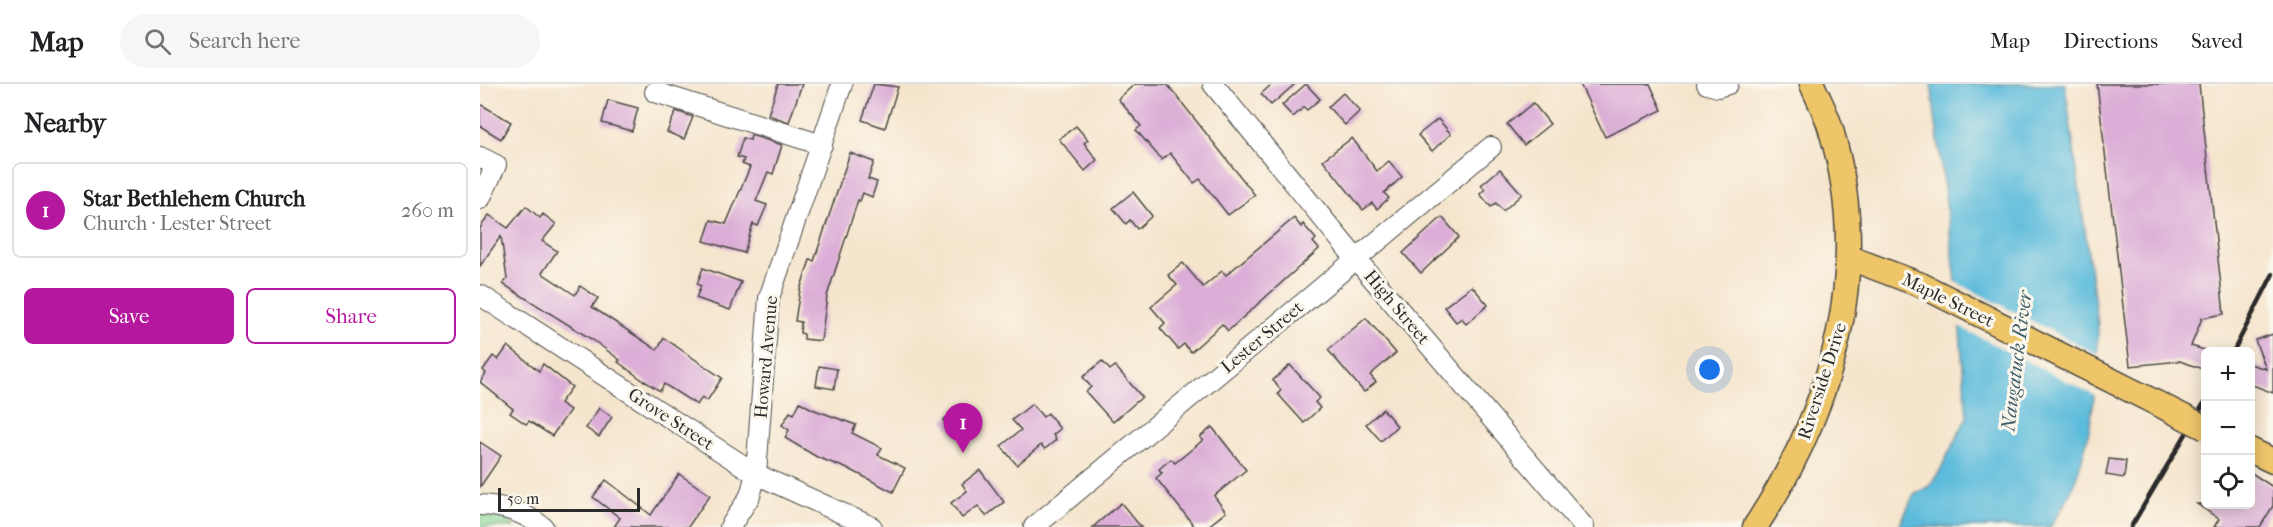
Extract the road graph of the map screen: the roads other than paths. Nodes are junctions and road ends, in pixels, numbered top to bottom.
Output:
1 (842, 84) edge
2 (1707, 84) edge
3 (1728, 84) edge
4 (1812, 84) edge
5 (1222, 87) edge
6 (655, 92) dead end
7 (822, 145) junction
8 (1491, 147) dead end
9 (480, 157) edge
10 (480, 198) edge
11 (1850, 258) junction
12 (1356, 259) junction
13 (480, 295) edge
14 (2201, 427) edge
15 (756, 474) junction
16 (480, 505) edge
17 (543, 527) edge
18 (730, 527) edge
19 (872, 527) edge
20 (1034, 527) edge
21 (1584, 527) edge
22 (1755, 527) edge

1 - 7 street, Howard Avenue
2 - 3 street
4 - 11 main road
5 - 12 street, High Street
6 - 7 street
7 - 15 street, Howard Avenue
8 - 12 street, Lester Street
9 - 10 street
11 - 14 main road, Maple Street, bridge
11 - 22 main road, Riverside Drive
12 - 20 street, Lester Street
12 - 21 street, High Street
13 - 15 street, Grove Street
15 - 18 street, Howard Avenue
15 - 19 street, Grove Street
16 - 17 street

